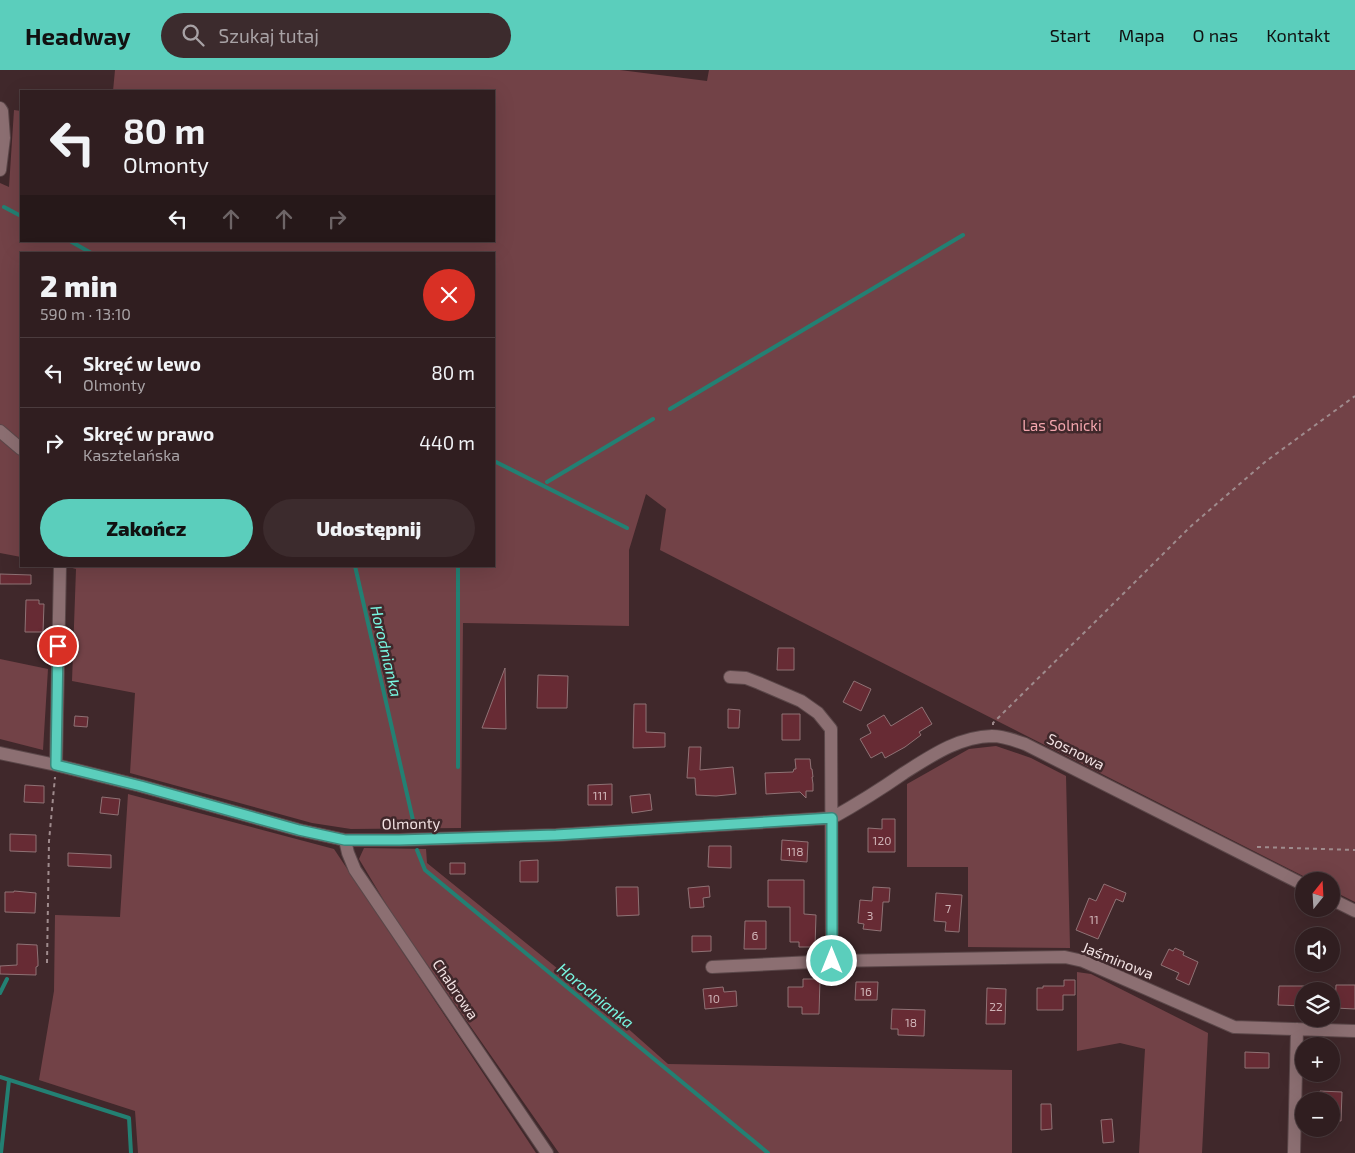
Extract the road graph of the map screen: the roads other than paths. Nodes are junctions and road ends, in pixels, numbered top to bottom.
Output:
1 (0, 108) edge
2 (0, 170) edge
3 (0, 431) edge
4 (20, 448) edge
5 (60, 567) edge
6 (730, 677) dead end
7 (0, 753) edge
8 (56, 765) junction
9 (832, 818) junction
10 (345, 840) junction
11 (1295, 880) edge
12 (1340, 904) edge
13 (1355, 911) edge
14 (832, 961) junction
15 (712, 967) dead end
16 (1297, 1029) junction
17 (1355, 1031) edge
18 (548, 1153) edge
19 (1294, 1153) edge

1 - 2 street
3 - 4 street
5 - 8 street
6 - 9 street
7 - 8 street, Olmonty
8 - 10 street, Olmonty
9 - 10 street, Olmonty
9 - 11 street, Sosnowa
9 - 14 street
10 - 18 street, Chabrowa
12 - 13 street
14 - 15 street, Jaśminowa
14 - 16 street, Jaśminowa
16 - 17 street, Jaśminowa
16 - 19 street

